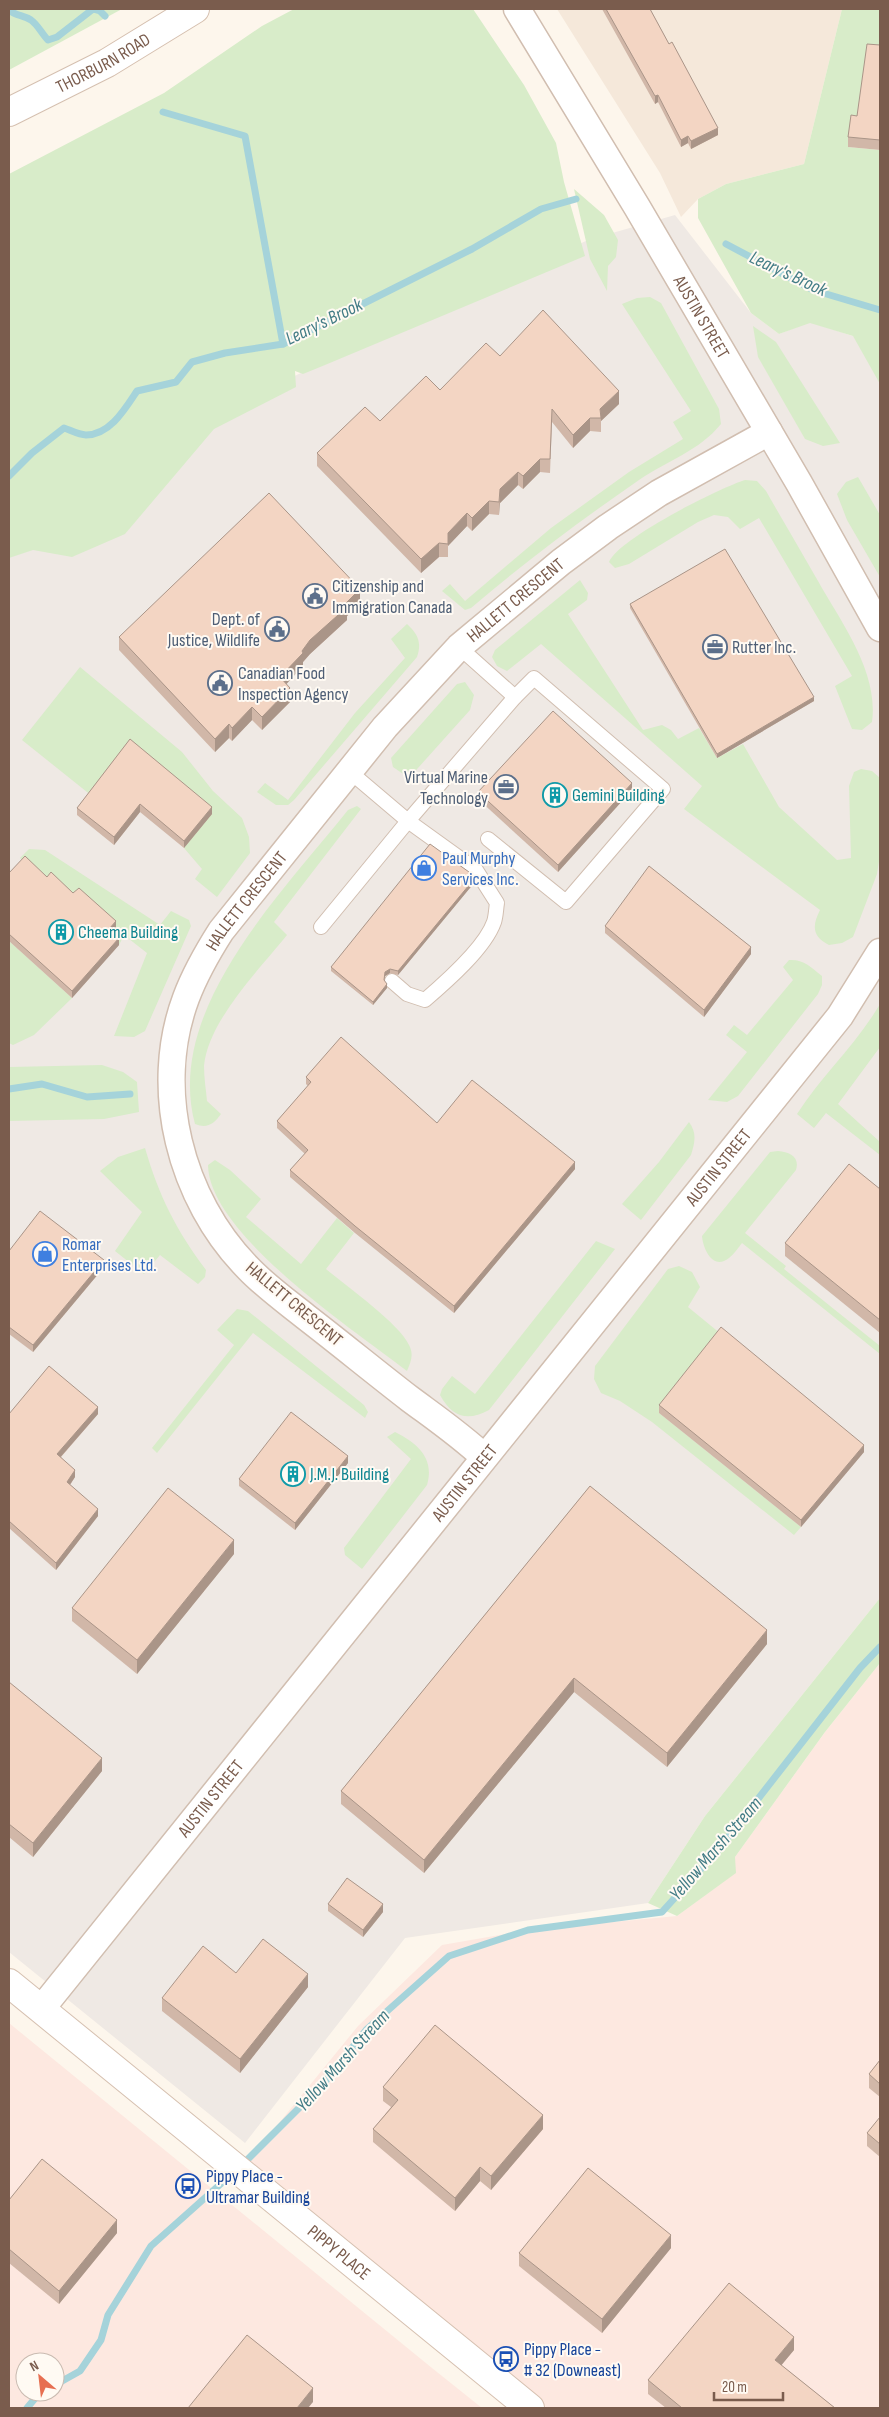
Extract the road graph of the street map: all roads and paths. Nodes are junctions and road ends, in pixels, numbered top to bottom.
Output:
1 (195, 9) edge
2 (517, 9) edge
3 (9, 112) edge
4 (769, 432) junction
5 (880, 628) edge
6 (459, 647) junction
7 (514, 697) junction
8 (349, 771) junction
9 (408, 821) junction
10 (488, 839) dead end
11 (321, 927) dead end
12 (880, 952) edge
13 (392, 982) dead end
14 (484, 1457) junction
15 (9, 1982) edge
16 (42, 2008) junction
17 (530, 2408) edge

1 - 3 street, THORBURN ROAD
2 - 4 street, AUSTIN STREET
4 - 5 street, AUSTIN STREET
4 - 6 street, HALLETT CRESCENT
6 - 7 lane
6 - 8 street, HALLETT CRESCENT
7 - 9 lane
7 - 10 lane
8 - 9 lane
8 - 14 street, HALLETT CRESCENT
9 - 11 lane
9 - 13 lane
12 - 14 street, AUSTIN STREET
14 - 16 street, AUSTIN STREET
15 - 16 street, PIPPY PLACE
16 - 17 street, PIPPY PLACE

